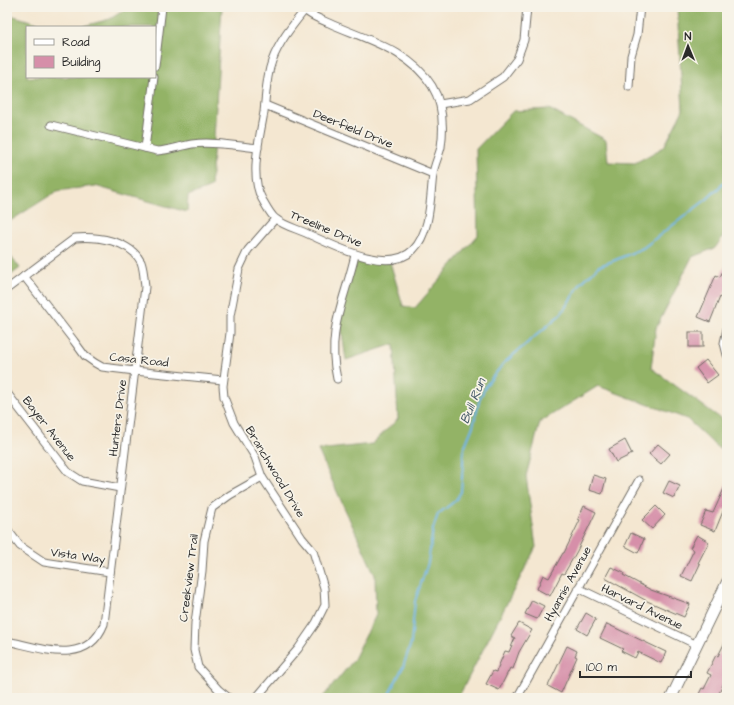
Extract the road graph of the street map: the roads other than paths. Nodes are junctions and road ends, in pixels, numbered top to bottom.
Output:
1 (162, 7) edge
2 (527, 7) edge
3 (640, 7) edge
4 (303, 9) edge
5 (156, 58) edge
6 (154, 78) edge
7 (629, 87) dead end
8 (440, 104) junction
9 (265, 105) junction
10 (51, 125) dead end
11 (145, 148) junction
12 (258, 148) junction
13 (433, 174) junction
14 (275, 219) junction
15 (355, 255) junction
16 (24, 276) junction
17 (7, 289) edge
18 (727, 329) edge
19 (727, 355) edge
20 (135, 371) junction
21 (337, 379) dead end
22 (223, 380) junction
23 (7, 393) edge
24 (262, 478) junction
25 (639, 480) dead end
26 (120, 488) junction
27 (7, 529) edge
28 (110, 572) junction
29 (727, 582) edge
30 (578, 588) junction
31 (7, 641) edge
32 (697, 645) junction
33 (229, 698) edge
34 (256, 698) edge
35 (518, 698) edge
36 (671, 698) edge

1 - 5 street
2 - 8 street
3 - 7 street
4 - 8 street, Treeline Drive
4 - 9 street, Treeline Drive
6 - 11 street
8 - 13 street, Treeline Drive
9 - 12 street, Treeline Drive
9 - 13 street, Deerfield Drive
10 - 11 street
11 - 12 street
12 - 14 street, Treeline Drive
13 - 15 street, Treeline Drive
14 - 15 street, Treeline Drive
14 - 22 street, Branchwood Drive
15 - 21 street
16 - 17 street, Hunters Drive
16 - 20 street, Casa Road
16 - 20 street, Hunters Drive
18 - 19 street
20 - 22 street, Casa Road
20 - 26 street, Hunters Drive
22 - 24 street, Branchwood Drive
23 - 26 street, Bayer Avenue
24 - 33 street, Creekview Trail
24 - 34 street, Branchwood Drive
25 - 30 street, Hyannis Avenue
26 - 28 street, Hunters Drive
27 - 28 street, Vista Way
28 - 31 street, Hunters Drive
29 - 32 main road
30 - 32 street, Harvard Avenue
30 - 35 street, Hyannis Avenue
32 - 36 main road

